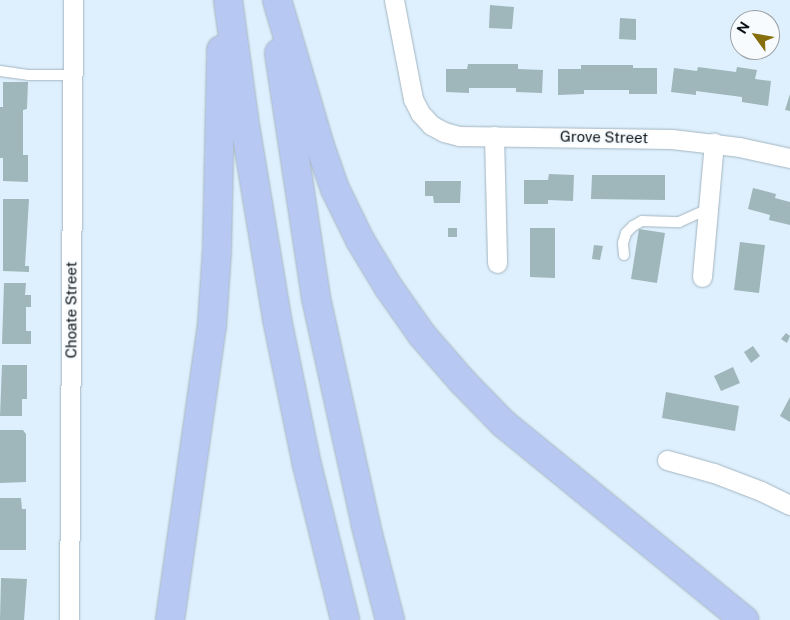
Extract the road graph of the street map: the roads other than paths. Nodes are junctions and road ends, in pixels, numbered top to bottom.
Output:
1 (73, 0) edge
2 (223, 0) edge
3 (228, 0) edge
4 (272, 0) edge
5 (277, 0) edge
6 (394, 0) edge
7 (0, 72) edge
8 (73, 75) junction
9 (494, 136) junction
10 (714, 143) junction
11 (790, 158) edge
12 (708, 209) junction
13 (624, 255) dead end
14 (497, 263) dead end
15 (702, 277) dead end
16 (667, 460) dead end
17 (790, 505) edge
18 (69, 620) edge
19 (170, 620) edge
20 (346, 620) edge
21 (390, 620) edge
22 (744, 620) edge

1 - 8 street, Choate Street
2 - 19 highway
3 - 20 highway
4 - 21 highway
5 - 22 highway
6 - 9 street, Grove Street
7 - 8 lane
8 - 18 street, Choate Street
9 - 10 street, Grove Street
9 - 14 street
10 - 11 street, Grove Street
10 - 12 street
12 - 13 lane
12 - 15 street
16 - 17 street

